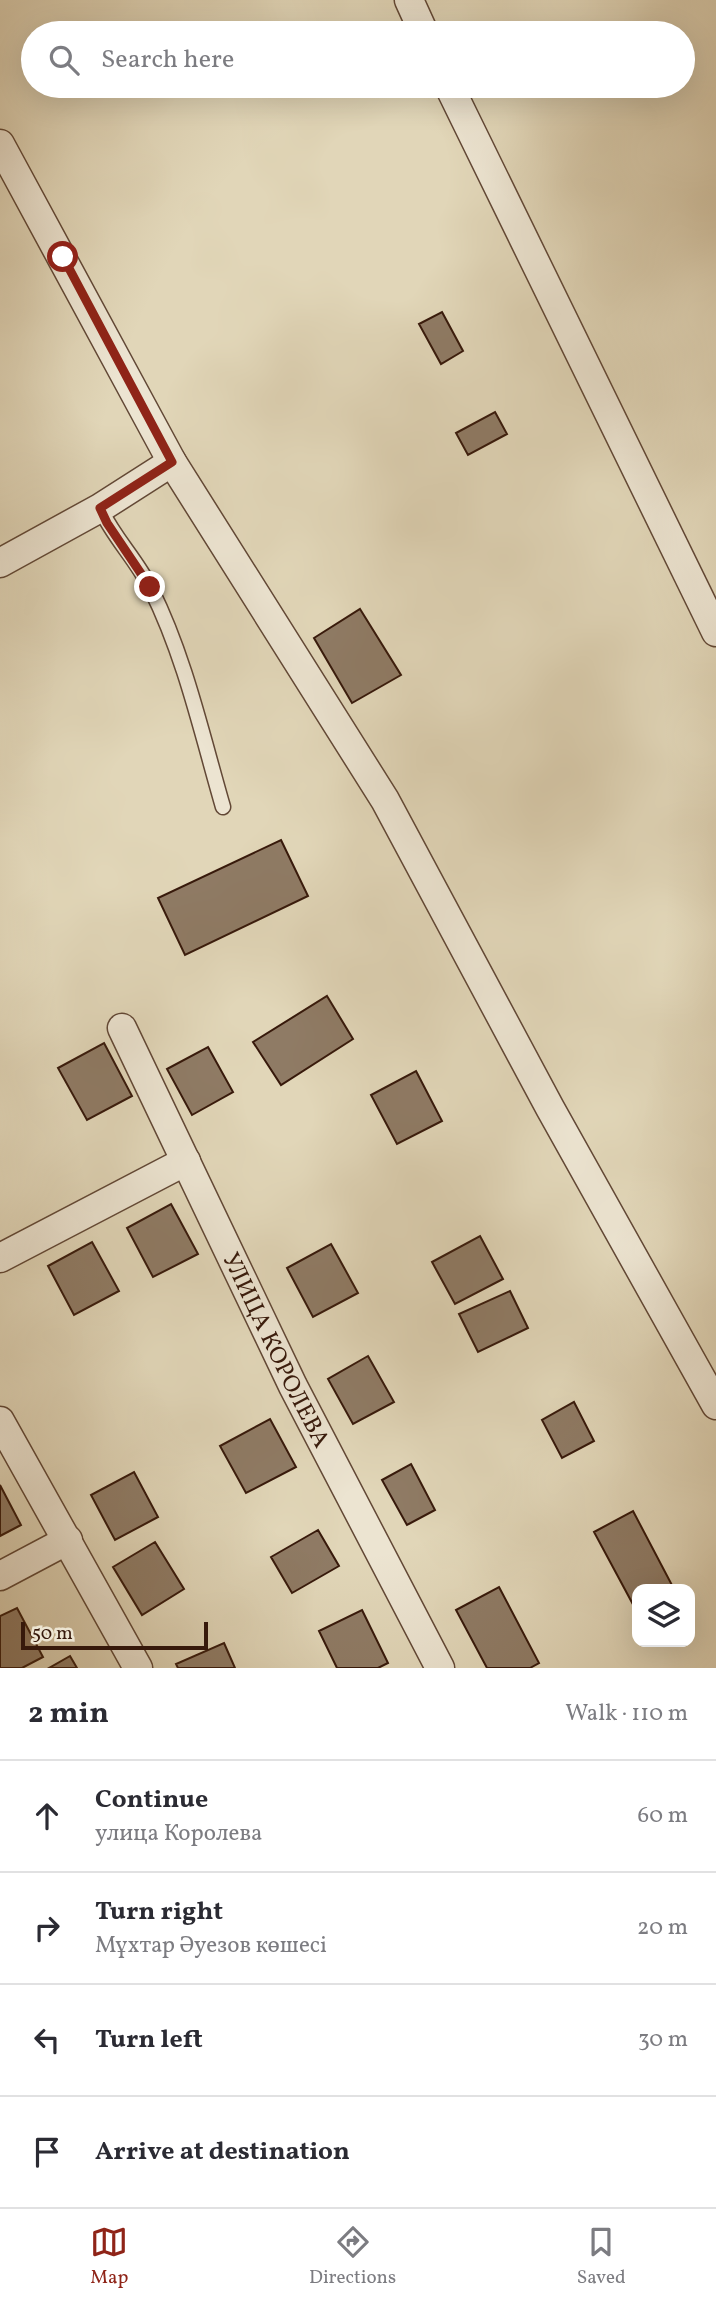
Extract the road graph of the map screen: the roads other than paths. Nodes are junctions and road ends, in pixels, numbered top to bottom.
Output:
1 (409, 0) edge
2 (419, 21) edge
3 (455, 98) edge
4 (0, 144) edge
5 (172, 462) junction
6 (100, 508) junction
7 (0, 563) edge
8 (716, 632) edge
9 (223, 807) dead end
10 (122, 1028) dead end
11 (186, 1161) junction
12 (0, 1258) edge
13 (716, 1405) edge
14 (0, 1421) edge
15 (68, 1540) junction
16 (0, 1576) edge
17 (138, 1668) edge
18 (440, 1668) edge

1 - 2 street
3 - 8 street
4 - 5 street
5 - 6 street
5 - 13 street
6 - 7 street
6 - 9 lane
10 - 11 street, УЛИЦА КОРОЛЕВА
11 - 12 street
11 - 18 street, УЛИЦА КОРОЛЕВА
14 - 15 street
15 - 16 street
15 - 17 street

